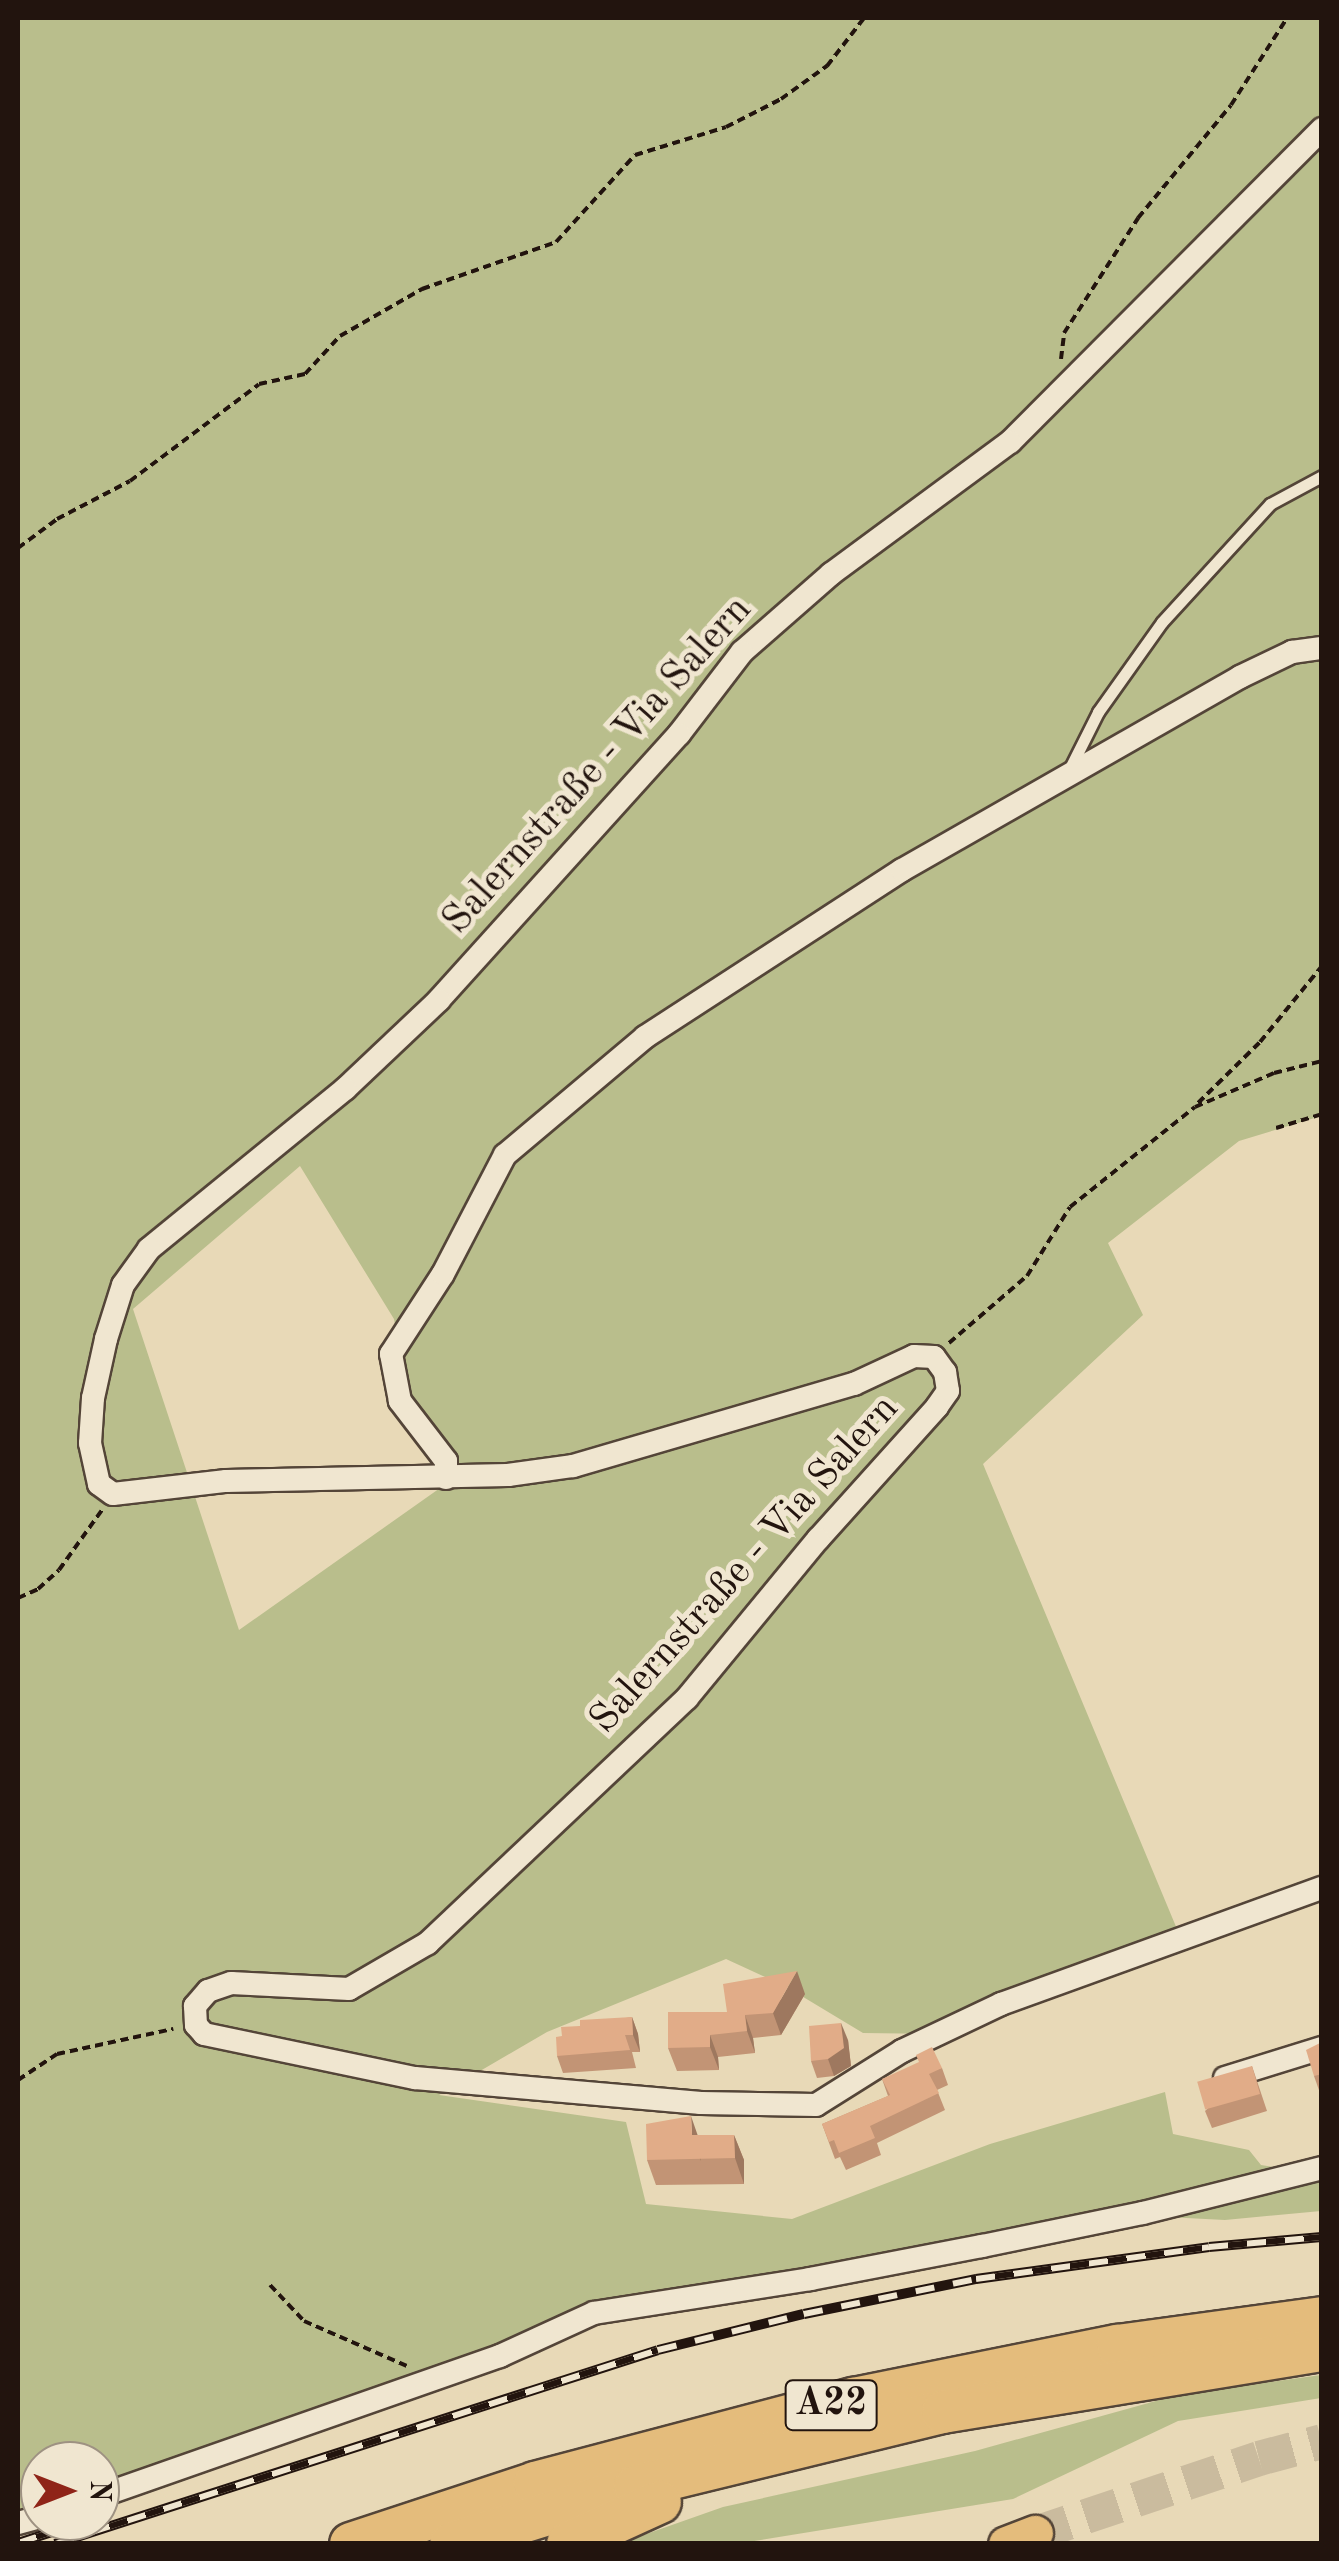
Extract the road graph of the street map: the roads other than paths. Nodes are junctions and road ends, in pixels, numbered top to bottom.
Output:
1 (1322, 129) edge
2 (1322, 476) edge
3 (1322, 648) edge
4 (1068, 772) junction
5 (446, 1478) junction
6 (1322, 1888) edge
7 (1322, 2048) edge
8 (1200, 2085) edge
9 (1322, 2168) edge
10 (1322, 2318) edge
11 (1322, 2350) edge
12 (750, 2457) junction
13 (120, 2489) edge
14 (351, 2544) edge
15 (451, 2544) edge
16 (568, 2544) edge

1 - 5 street, Salernstraße - Via Salern
2 - 4 lane
3 - 4 street
4 - 5 street
5 - 6 street, Salernstraße - Via Salern
7 - 8 street
9 - 13 street
10 - 14 highway, A22
11 - 12 highway, A22
12 - 15 highway, A22
12 - 16 highway

